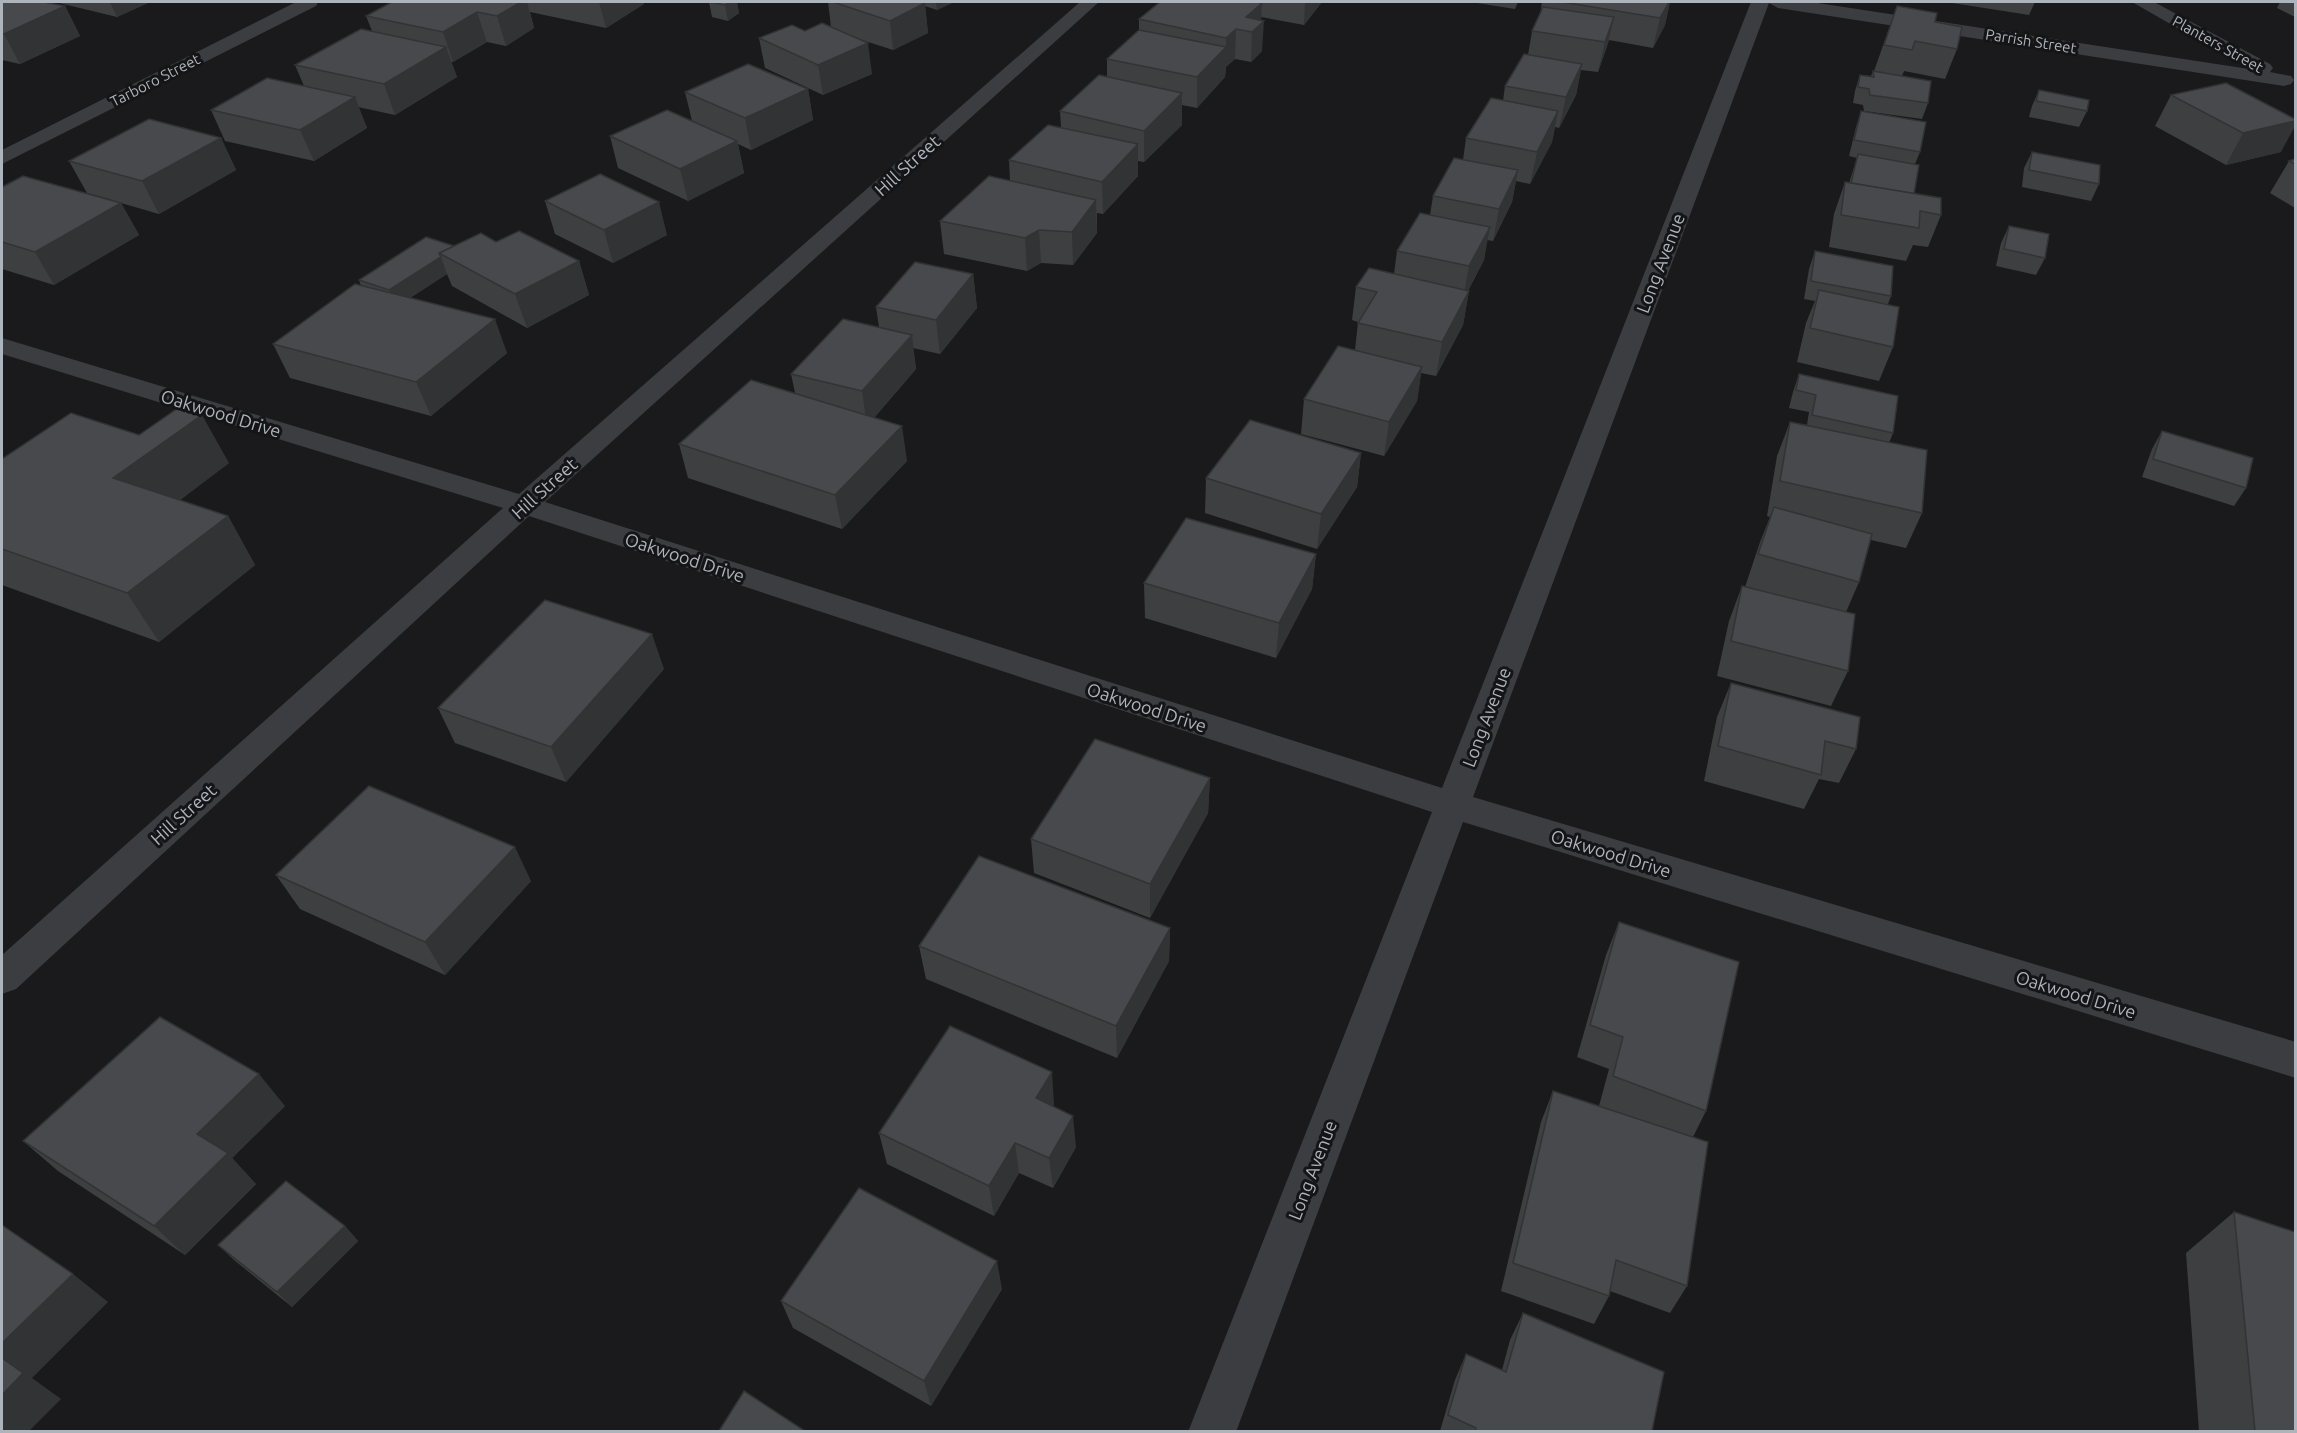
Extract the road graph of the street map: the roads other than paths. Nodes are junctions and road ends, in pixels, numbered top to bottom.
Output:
1 (309, 2) edge
2 (1090, 2) edge
3 (1760, 2) edge
4 (1778, 2) edge
5 (2141, 2) edge
6 (2290, 83) edge
7 (2, 158) edge
8 (2, 346) edge
9 (524, 506) junction
10 (1452, 805) junction
11 (2, 978) edge
12 (2295, 1060) edge
13 (1212, 1431) edge

1 - 7 street, Tarboro Street
2 - 9 street, Hill Street
3 - 10 street, Long Avenue
4 - 6 street, Parrish Street
5 - 6 street, Planters Street
8 - 9 street, Oakwood Drive
9 - 10 street, Oakwood Drive
9 - 11 street, Hill Street
10 - 12 street, Oakwood Drive
10 - 13 street, Long Avenue

